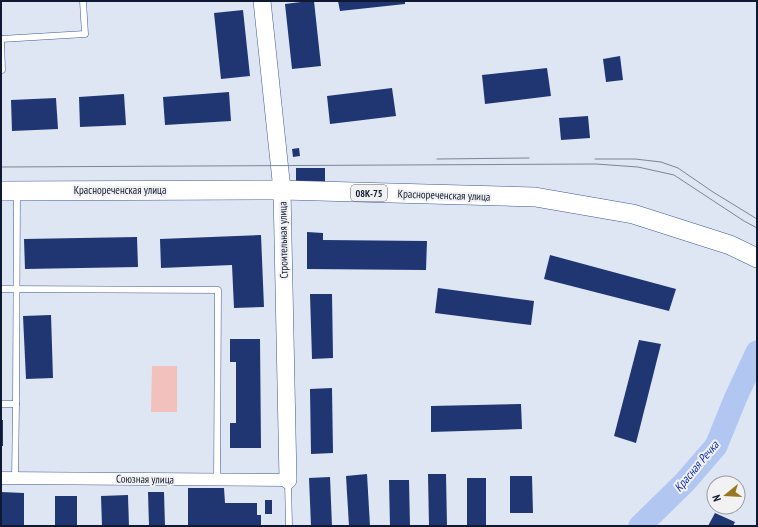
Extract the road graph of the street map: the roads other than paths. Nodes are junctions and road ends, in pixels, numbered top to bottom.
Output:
1 (83, 1) edge
2 (262, 1) edge
3 (1, 39) edge
4 (2, 70) dead end
5 (282, 190) junction
6 (9, 191) edge
7 (757, 258) edge
8 (1, 289) edge
9 (16, 289) junction
10 (1, 404) edge
11 (16, 404) junction
12 (1, 478) edge
13 (15, 478) junction
14 (217, 480) junction
15 (288, 480) junction
16 (289, 526) edge

1 - 3 lane
2 - 5 street, Строительная улица
3 - 4 lane
5 - 6 main road, Краснореченская улица / 08К-75
5 - 7 main road, Краснореченская улица / 08К-75
5 - 15 street, Строительная улица
6 - 9 lane
8 - 9 lane
9 - 11 lane
9 - 14 lane
10 - 11 lane
11 - 13 lane
12 - 13 street, Союзная улица
13 - 14 street, Союзная улица
14 - 15 street, Союзная улица
15 - 16 lane

